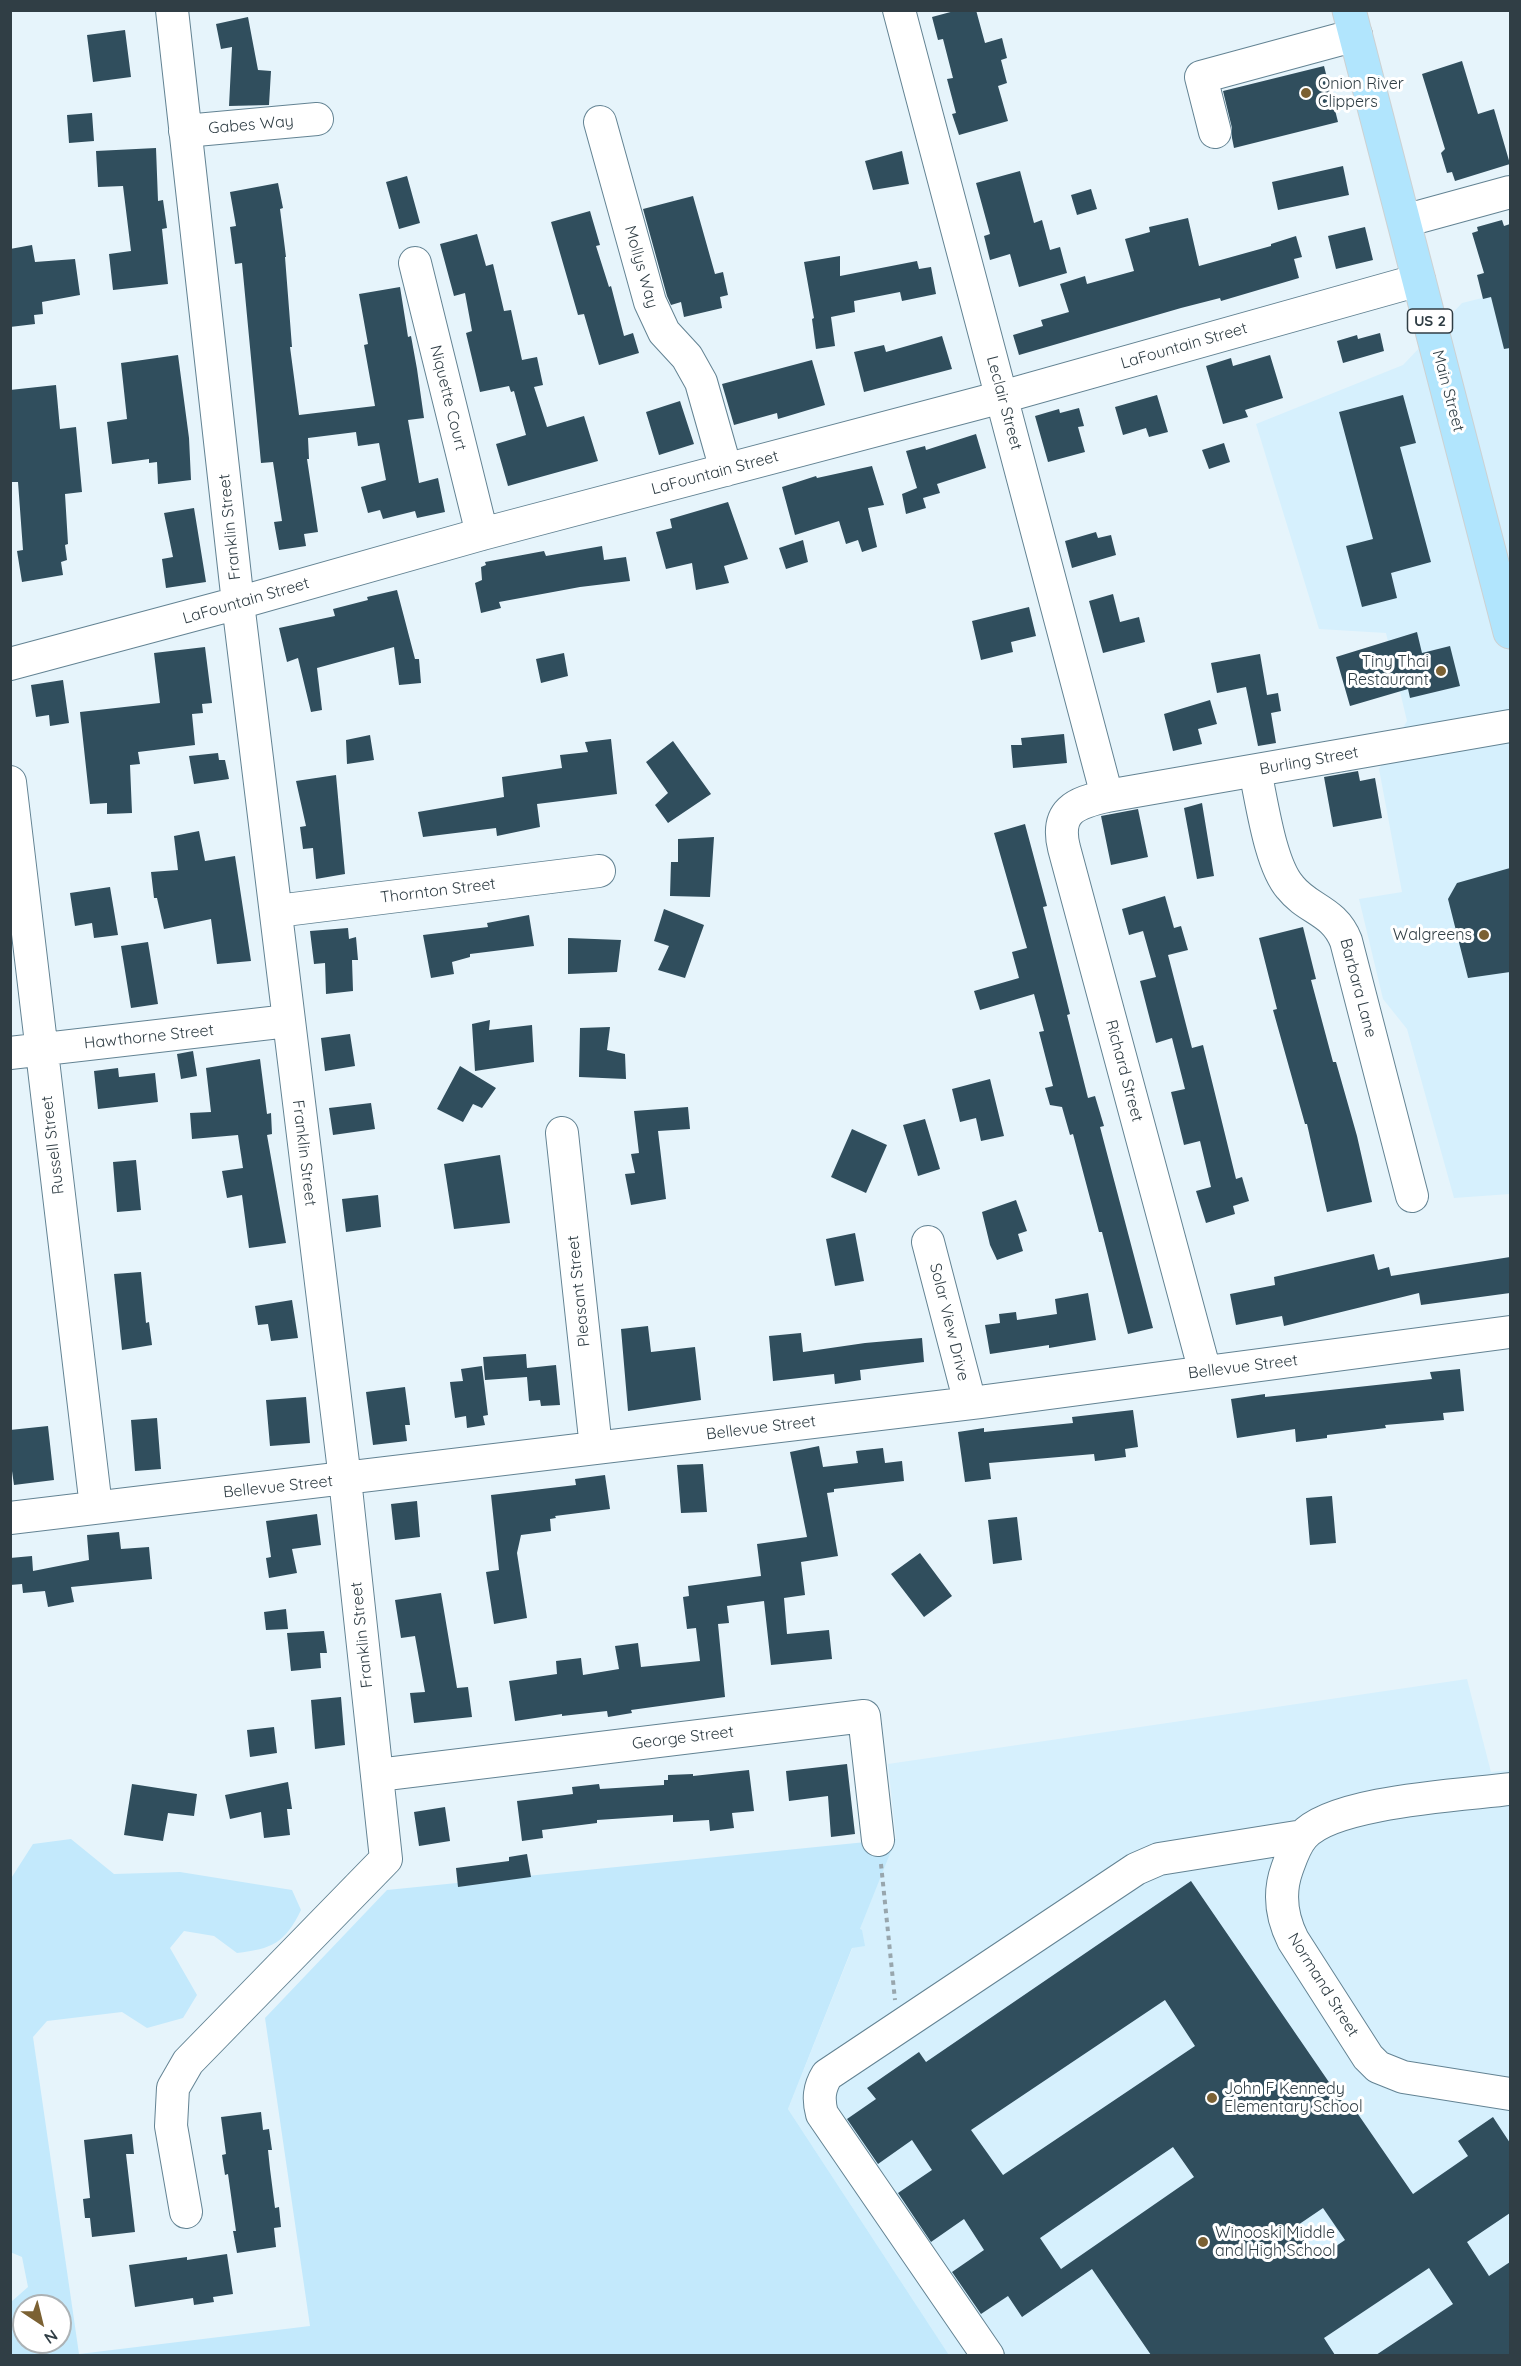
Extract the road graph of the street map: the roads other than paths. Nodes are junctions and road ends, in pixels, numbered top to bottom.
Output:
1 (172, 10) edge
2 (898, 10) edge
3 (1353, 23) edge
4 (317, 119) dead end
5 (600, 122) dead end
6 (185, 131) junction
7 (1215, 132) dead end
8 (1510, 192) edge
9 (1404, 221) junction
10 (415, 263) dead end
11 (1419, 280) junction
12 (1002, 397) junction
13 (726, 470) junction
14 (482, 534) junction
15 (238, 603) junction
16 (1510, 632) edge
17 (10, 664) edge
18 (1510, 726) edge
19 (1255, 771) junction
20 (10, 782) edge
21 (1107, 796) junction
22 (599, 871) dead end
23 (277, 911) junction
24 (288, 1021) junction
25 (42, 1048) junction
26 (10, 1053) edge
27 (562, 1133) dead end
28 (1412, 1196) dead end
29 (928, 1242) dead end
30 (1510, 1332) edge
31 (1205, 1372) junction
32 (969, 1403) junction
33 (596, 1448) junction
34 (345, 1479) junction
35 (96, 1508) junction
36 (10, 1518) edge
37 (378, 1775) junction
38 (1510, 1789) edge
39 (1303, 1836) junction
40 (878, 1840) road end
41 (1510, 2094) edge
42 (186, 2212) dead end
43 (988, 2355) edge

1 - 6 street, Franklin Street
2 - 12 street, Leclair Street
3 - 7 street
3 - 9 main road, Main Street / US 2
4 - 6 street, Gabes Way
5 - 13 street, Mollys Way
6 - 15 street, Franklin Street
8 - 9 street
9 - 11 main road, Main Street / US 2
10 - 14 street, Niquette Court
11 - 12 street, LaFountain Street
11 - 16 main road, Main Street / US 2
12 - 13 street, LaFountain Street
12 - 21 street, Leclair Street
13 - 14 street, LaFountain Street
14 - 15 street, LaFountain Street
15 - 17 street, LaFountain Street
15 - 23 street, Franklin Street
18 - 19 street, Burling Street
19 - 21 street, Burling Street
19 - 28 street, Barbara Lane
20 - 25 street, Russell Street
21 - 31 street, Richard Street
22 - 23 street, Thornton Street
23 - 24 street, Franklin Street
24 - 25 street, Hawthorne Street
24 - 34 street, Franklin Street
25 - 26 street, Hawthorne Street
25 - 35 street, Russell Street
27 - 33 street, Pleasant Street
29 - 32 street, Solar View Drive
30 - 31 street, Bellevue Street
31 - 32 street, Bellevue Street
32 - 33 street, Bellevue Street
33 - 34 street, Bellevue Street
34 - 35 street, Bellevue Street
34 - 37 street, Franklin Street
35 - 36 street, Bellevue Street
37 - 40 street, George Street
37 - 42 street, Franklin Street
38 - 39 street
39 - 41 street, Normand Street
39 - 43 street

